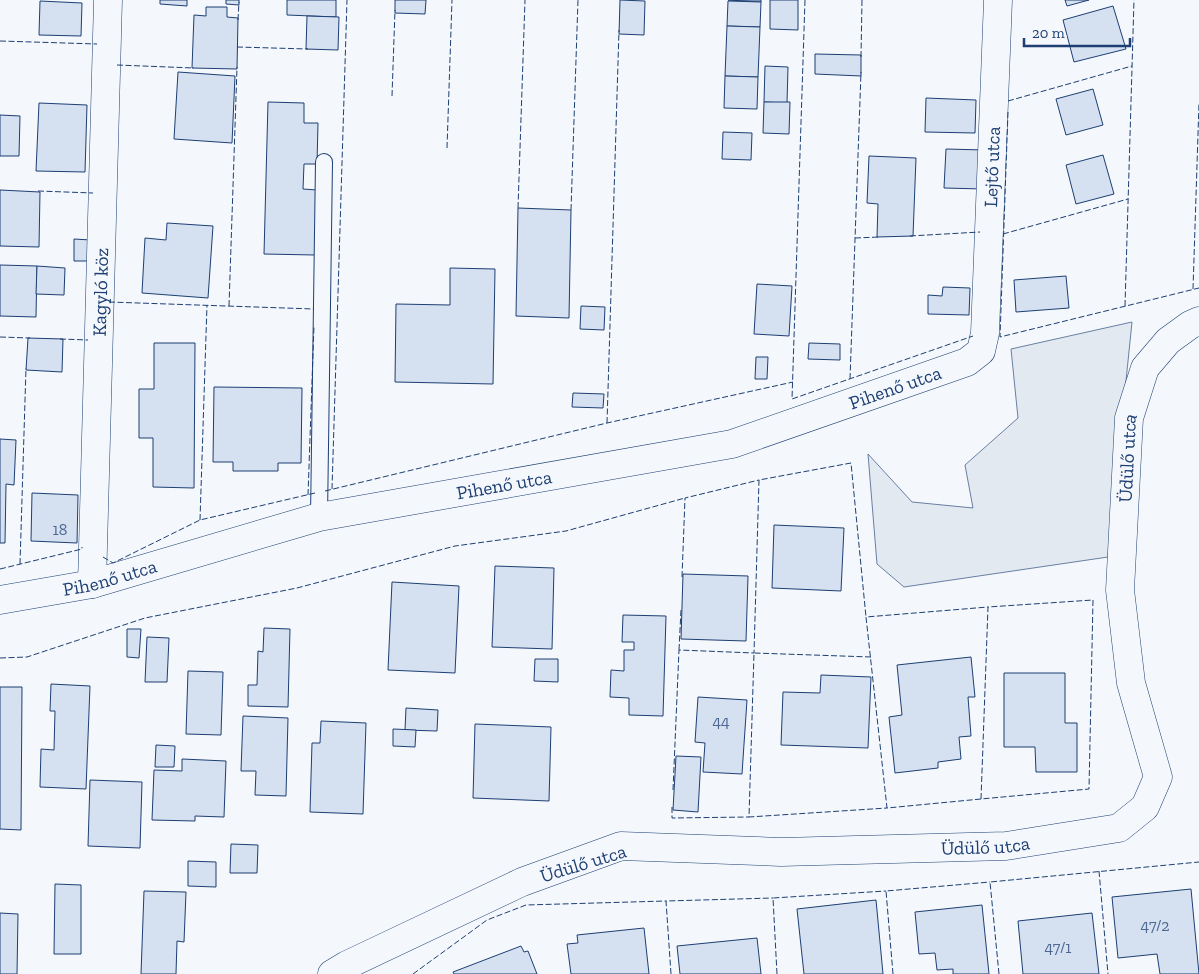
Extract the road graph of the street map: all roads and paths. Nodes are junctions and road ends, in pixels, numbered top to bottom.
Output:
1 (108, 0) edge
2 (998, 0) edge
3 (324, 162) dead end
4 (1194, 322) edge
5 (985, 333) joint
6 (319, 517) junction
7 (92, 584) junction
8 (0, 600) edge
9 (332, 974) edge

1 - 7 street, Kagyló köz
2 - 5 street, Lejtő utca
3 - 6 lane
4 - 9 street, Üdülő utca
5 - 6 street, Pihenő utca
6 - 7 street, Pihenő utca
7 - 8 street, Pihenő utca

